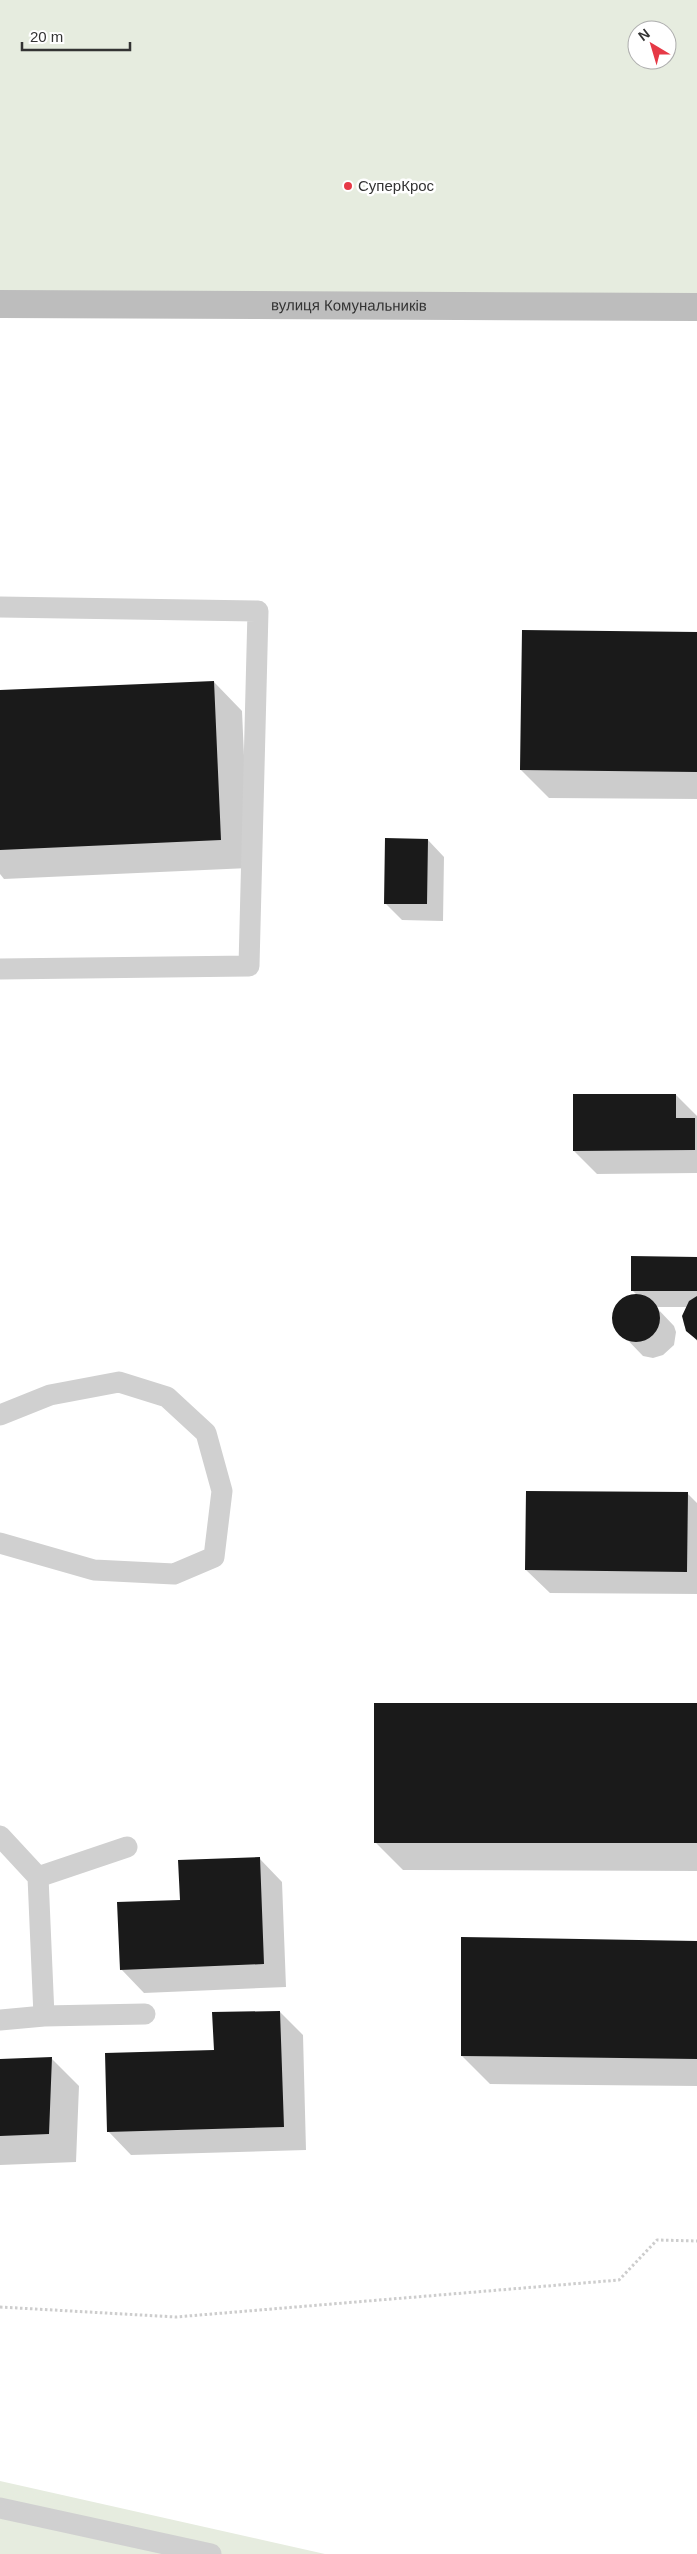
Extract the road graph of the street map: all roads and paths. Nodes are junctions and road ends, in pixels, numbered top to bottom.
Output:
1 (0, 304) edge
2 (697, 307) edge
3 (0, 607) edge
4 (0, 969) edge
5 (0, 1415) edge
6 (0, 1543) edge
7 (0, 1836) edge
8 (127, 1846) dead end
9 (38, 1877) junction
10 (145, 2014) dead end
11 (44, 2016) junction
12 (0, 2020) edge
13 (697, 2240) edge
14 (0, 2307) edge
15 (0, 2508) edge
16 (211, 2554) edge

1 - 2 street, вулиця Комунальників
3 - 4 lane
5 - 6 lane
7 - 9 lane
8 - 9 lane
9 - 11 lane
10 - 11 lane
11 - 12 lane
13 - 14 path
15 - 16 lane

